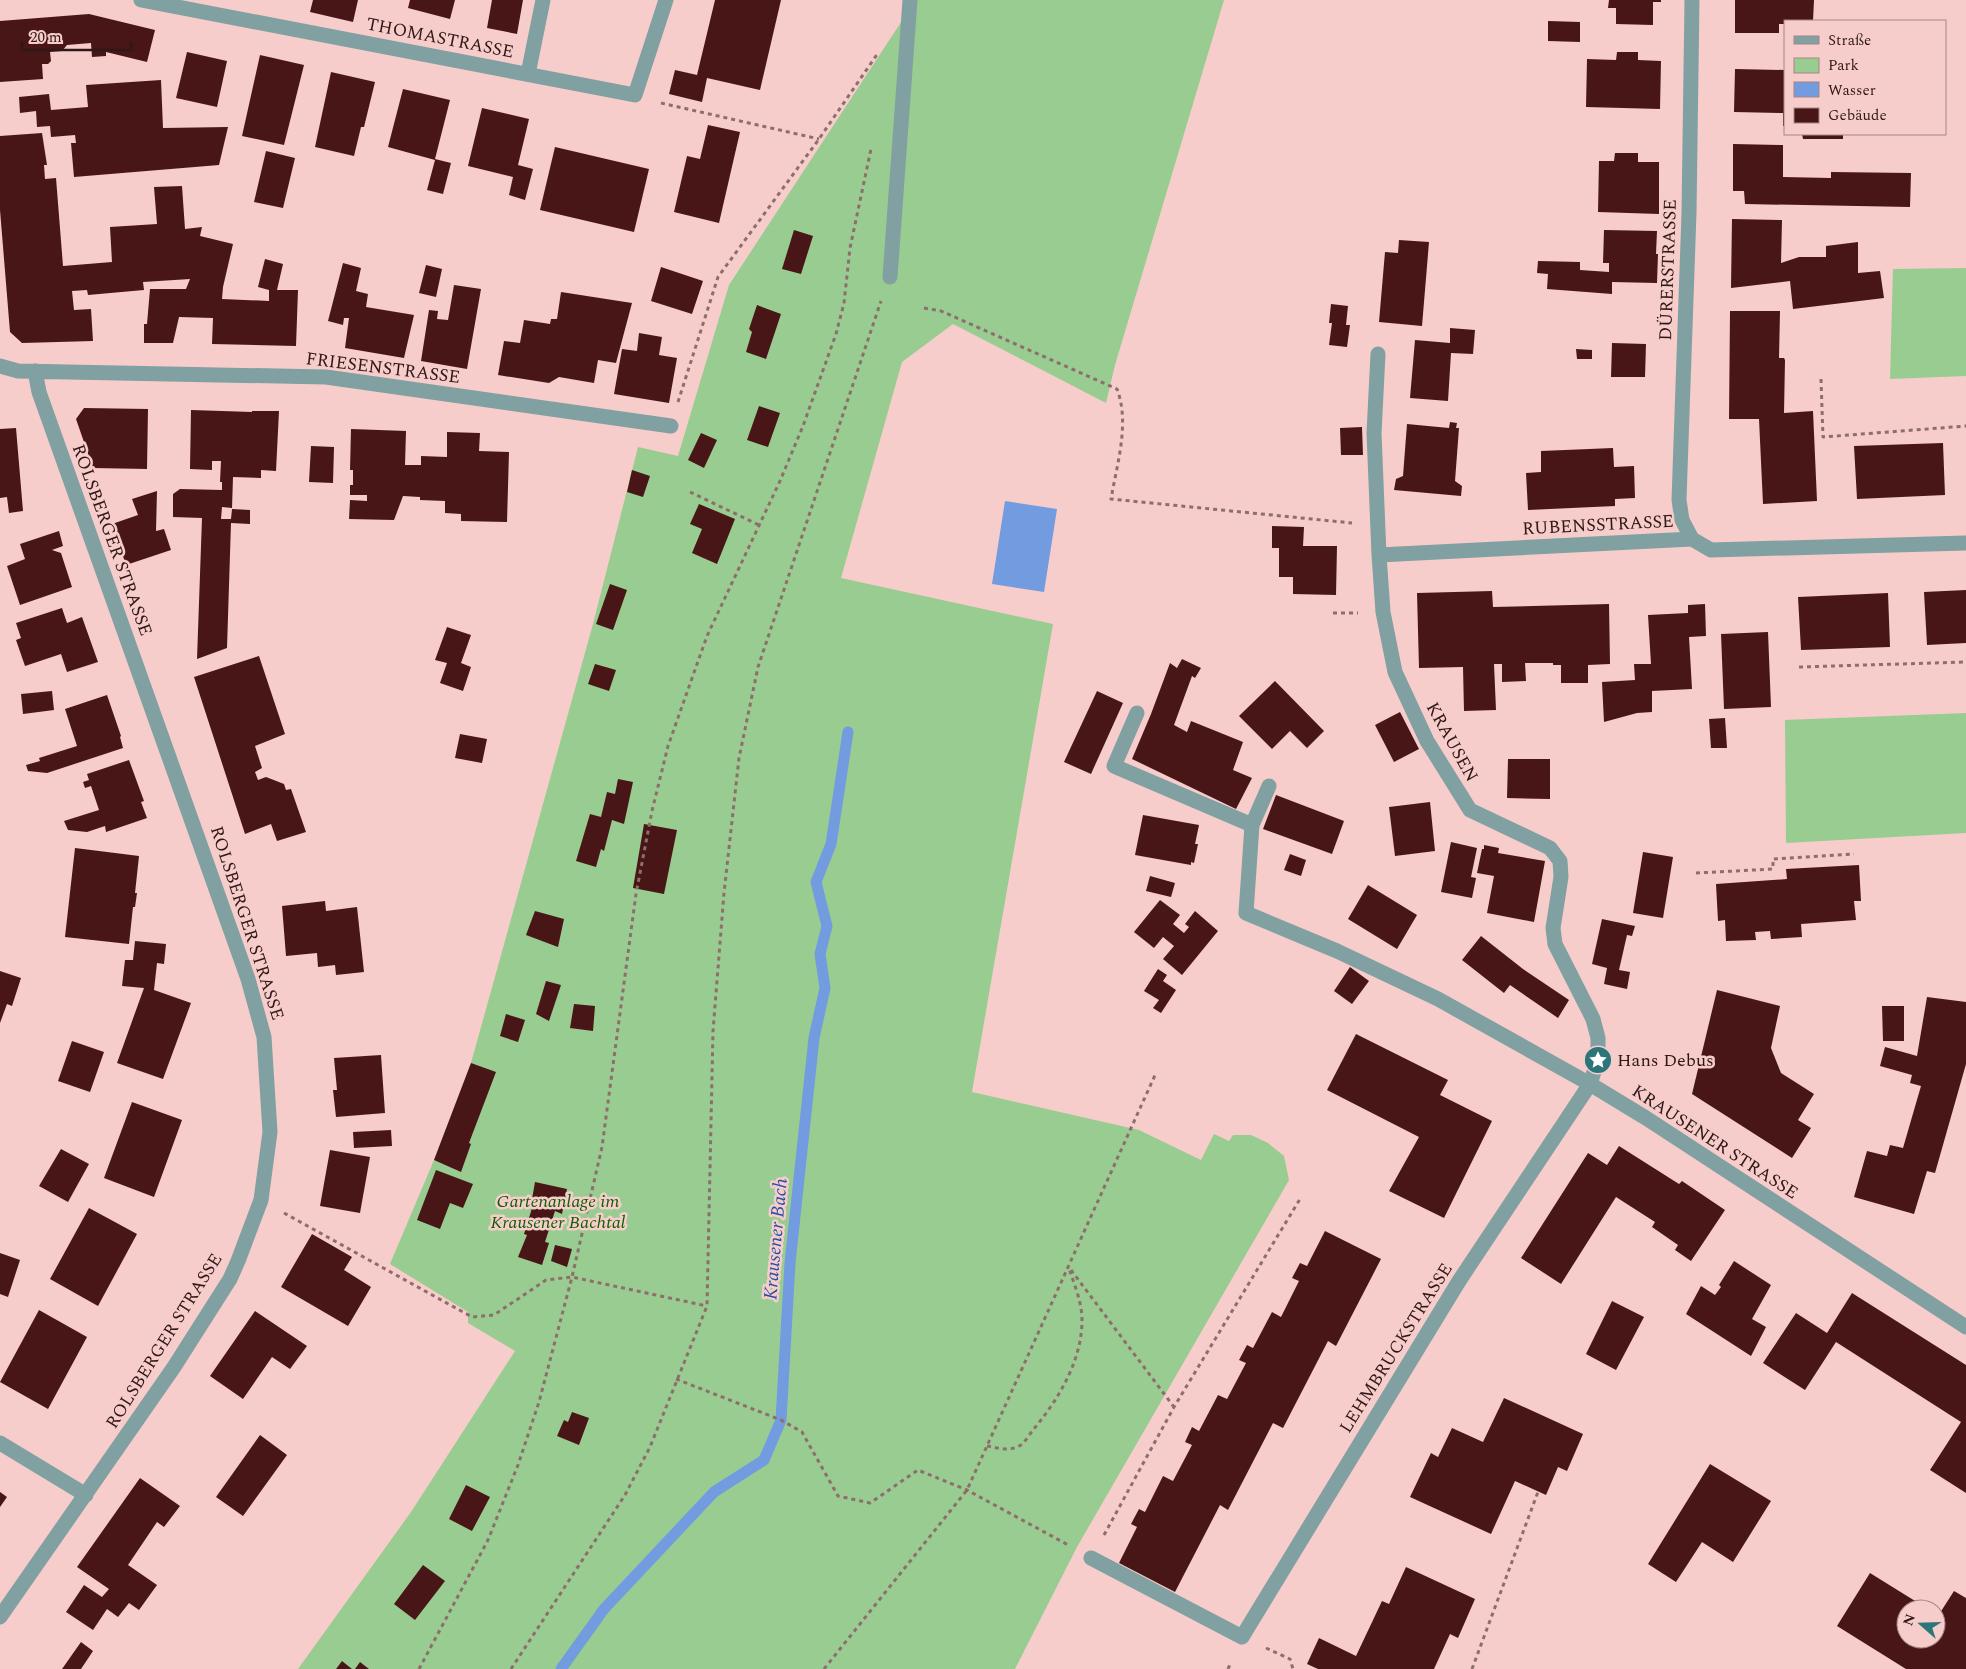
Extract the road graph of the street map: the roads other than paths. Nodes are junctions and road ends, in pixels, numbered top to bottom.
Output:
1 (141, 0) edge
2 (543, 0) edge
3 (666, 0) edge
4 (910, 0) edge
5 (1692, 0) edge
6 (528, 74) junction
7 (890, 277) road end
8 (1378, 354) dead end
9 (0, 366) edge
10 (35, 371) junction
11 (670, 426) road end
12 (1692, 539) junction
13 (1966, 543) edge
14 (1379, 555) junction
15 (1137, 713) dead end
16 (1269, 786) dead end
17 (1252, 825) junction
18 (1590, 1084) junction
19 (1966, 1327) edge
20 (0, 1442) edge
21 (86, 1495) junction
22 (1091, 1558) road end
23 (0, 1617) edge

1 - 6 street, THOMASTRASSE
2 - 6 street
3 - 6 street, THOMASTRASSE
4 - 7 street
5 - 12 street, DÜRERSTRASSE
8 - 14 street, KRAUSEN
9 - 10 street, FRIESENSTRASSE
10 - 11 street, FRIESENSTRASSE
10 - 21 street, ROLSBERGER STRASSE
12 - 13 street, RUBENSSTRASSE
12 - 14 street, RUBENSSTRASSE
14 - 18 street, KRAUSEN
15 - 17 street
16 - 17 street
17 - 18 street, KRAUSENER STRASSE
18 - 19 street, KRAUSENER STRASSE
18 - 22 street, LEHMBRUCKSTRASSE
20 - 21 street
21 - 23 street, ROLSBERGER STRASSE

